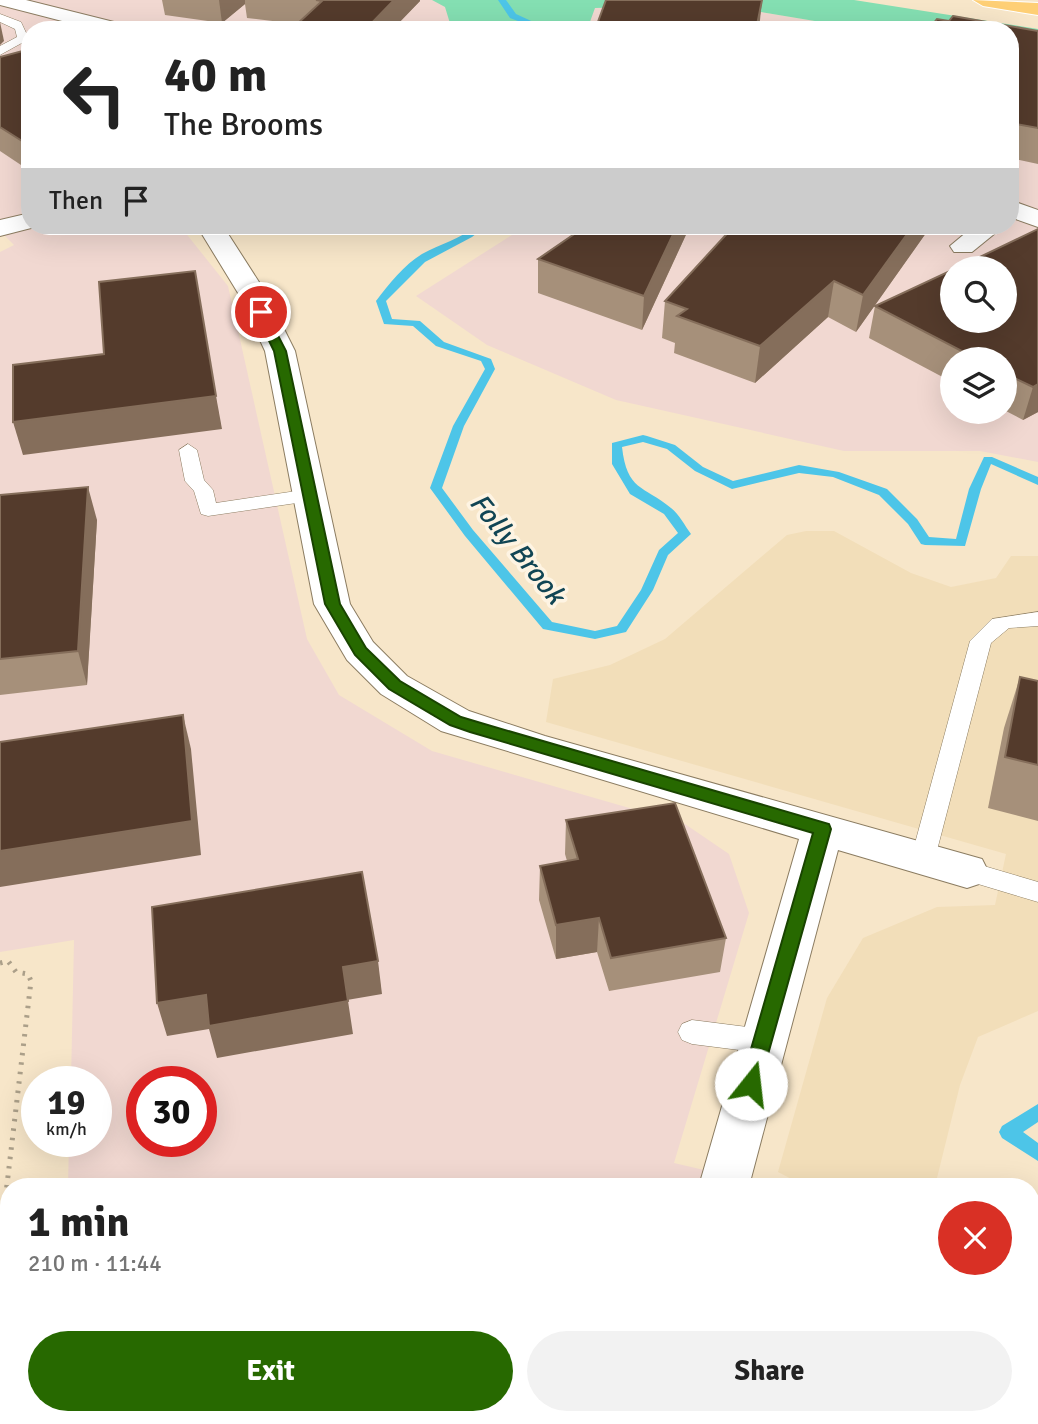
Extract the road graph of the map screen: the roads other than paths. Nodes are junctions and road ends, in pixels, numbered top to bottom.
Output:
1 (2, 0) edge
2 (983, 0) edge
3 (1038, 9) edge
4 (0, 18) edge
5 (87, 21) edge
6 (21, 29) edge
7 (21, 40) edge
8 (0, 51) edge
9 (21, 208) edge
10 (0, 211) edge
11 (1019, 213) edge
12 (1038, 219) edge
13 (21, 223) edge
14 (0, 228) edge
15 (216, 235) edge
16 (978, 235) edge
17 (963, 246) dead end
18 (188, 450) dead end
19 (310, 495) junction
20 (1038, 620) edge
21 (823, 829) junction
22 (923, 858) junction
23 (967, 871) joint
24 (1038, 892) edge
25 (692, 1032) dead end
26 (763, 1041) junction
27 (726, 1178) edge

1 - 5 street
2 - 3 highway
4 - 6 lane
7 - 8 lane
9 - 10 street
11 - 12 street
13 - 14 street
15 - 19 street
16 - 17 street
18 - 19 lane
19 - 21 street
20 - 22 lane
21 - 22 street
21 - 26 street
22 - 23 street
23 - 24 lane
25 - 26 lane
26 - 27 street

